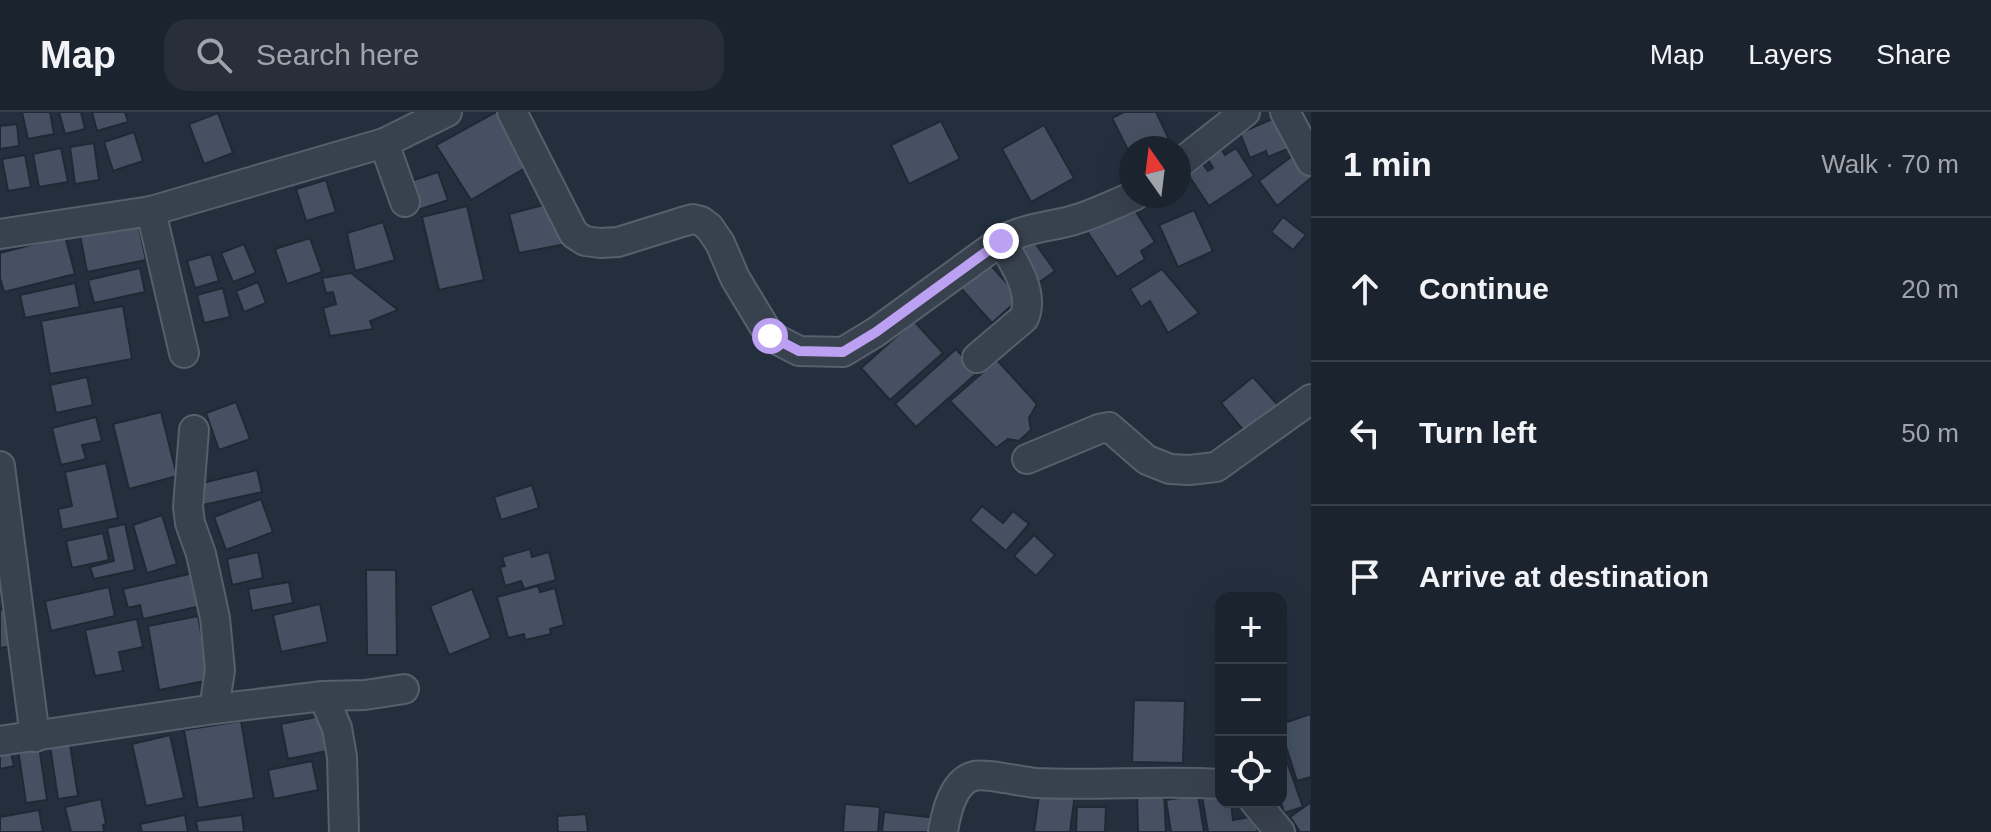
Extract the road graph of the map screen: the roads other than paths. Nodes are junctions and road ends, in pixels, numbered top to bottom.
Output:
1 (447, 112) edge
2 (512, 112) edge
3 (1245, 112) edge
4 (1285, 112) edge
5 (384, 143) junction
6 (1191, 155) edge
7 (1311, 161) edge
8 (405, 202) dead end
9 (1119, 202) edge
10 (151, 211) junction
11 (0, 234) edge
12 (1001, 241) junction
13 (184, 353) dead end
14 (977, 358) dead end
15 (1311, 399) edge
16 (194, 430) dead end
17 (1027, 459) dead end
18 (0, 466) edge
19 (404, 689) dead end
20 (323, 696) junction
21 (214, 709) junction
22 (35, 737) junction
23 (0, 741) edge
24 (1215, 784) edge
25 (1260, 808) edge
26 (344, 832) edge
27 (943, 832) edge
28 (1280, 832) edge

1 - 5 street
2 - 12 street
3 - 6 street
4 - 7 street
5 - 8 street
5 - 10 street
9 - 12 street
10 - 11 street
10 - 13 street
12 - 14 street
15 - 17 street
16 - 21 street
18 - 22 street
19 - 20 street
20 - 21 street
20 - 26 street
21 - 22 street
22 - 23 street
24 - 27 street
25 - 28 street

